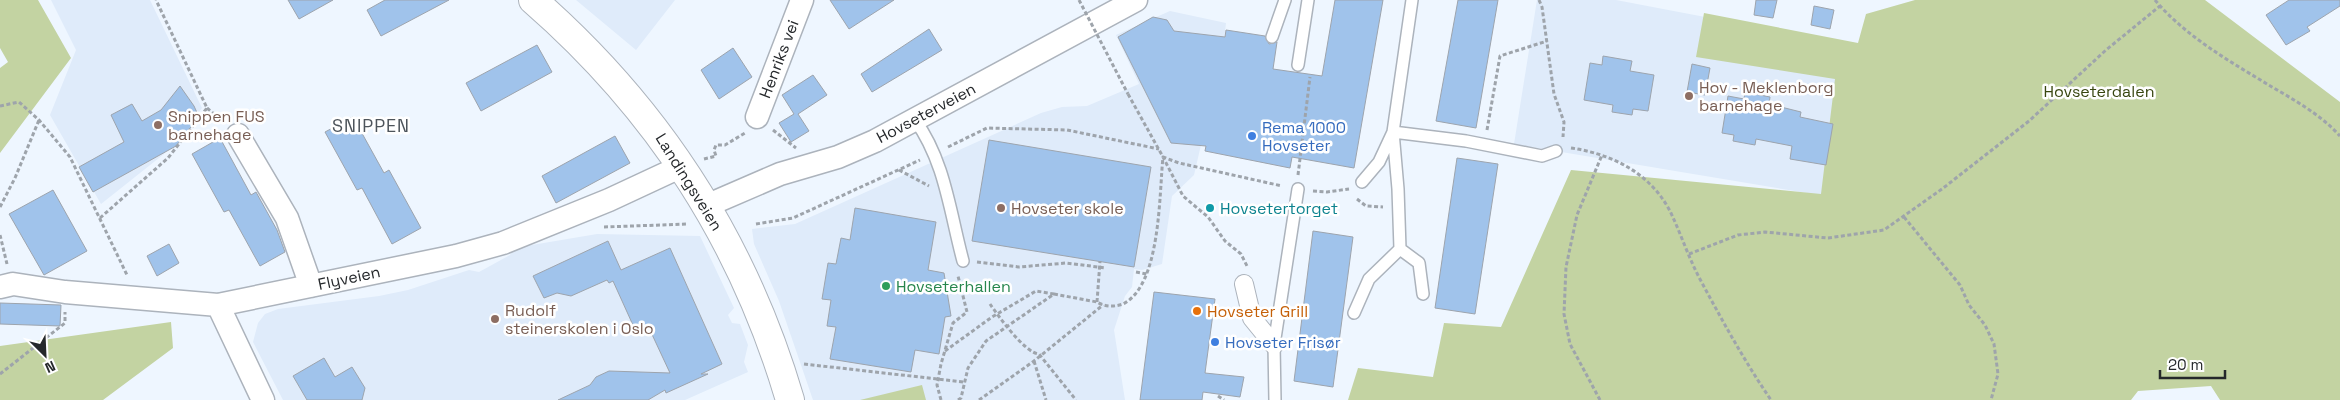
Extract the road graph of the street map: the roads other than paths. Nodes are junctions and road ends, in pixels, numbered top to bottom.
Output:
1 (533, 0) edge
2 (802, 0) edge
3 (1136, 0) edge
4 (1285, 0) edge
5 (1308, 0) edge
6 (1412, 0) edge
7 (1272, 37) dead end
8 (1298, 65) dead end
9 (756, 117) road end
10 (915, 120) junction
11 (1393, 132) junction
12 (238, 135) dead end
13 (1556, 151) road end
14 (682, 166) junction
15 (1362, 182) road end
16 (1298, 189) road end
17 (697, 215) junction
18 (1400, 249) junction
19 (963, 261) road end
20 (1244, 284) dead end
21 (6, 285) edge
22 (311, 286) junction
23 (1423, 294) dead end
24 (218, 305) junction
25 (1354, 313) dead end
26 (1274, 345) junction
27 (263, 400) edge
28 (790, 400) edge
29 (1275, 400) edge

1 - 14 street, Landingsveien
2 - 9 street, Henriks vei
3 - 10 street, Hovseterveien
4 - 7 lane
5 - 8 lane
6 - 11 lane
10 - 17 street, Hovseterveien
10 - 19 lane
11 - 13 lane
11 - 15 lane
11 - 18 lane
12 - 22 street
14 - 17 street, Landingsveien
14 - 22 street, Flyveien
16 - 26 lane
17 - 28 street, Landingsveien
18 - 23 lane
18 - 25 lane
20 - 26 street
21 - 24 street, Flyveien
22 - 24 street, Flyveien
24 - 27 street
26 - 29 lane

